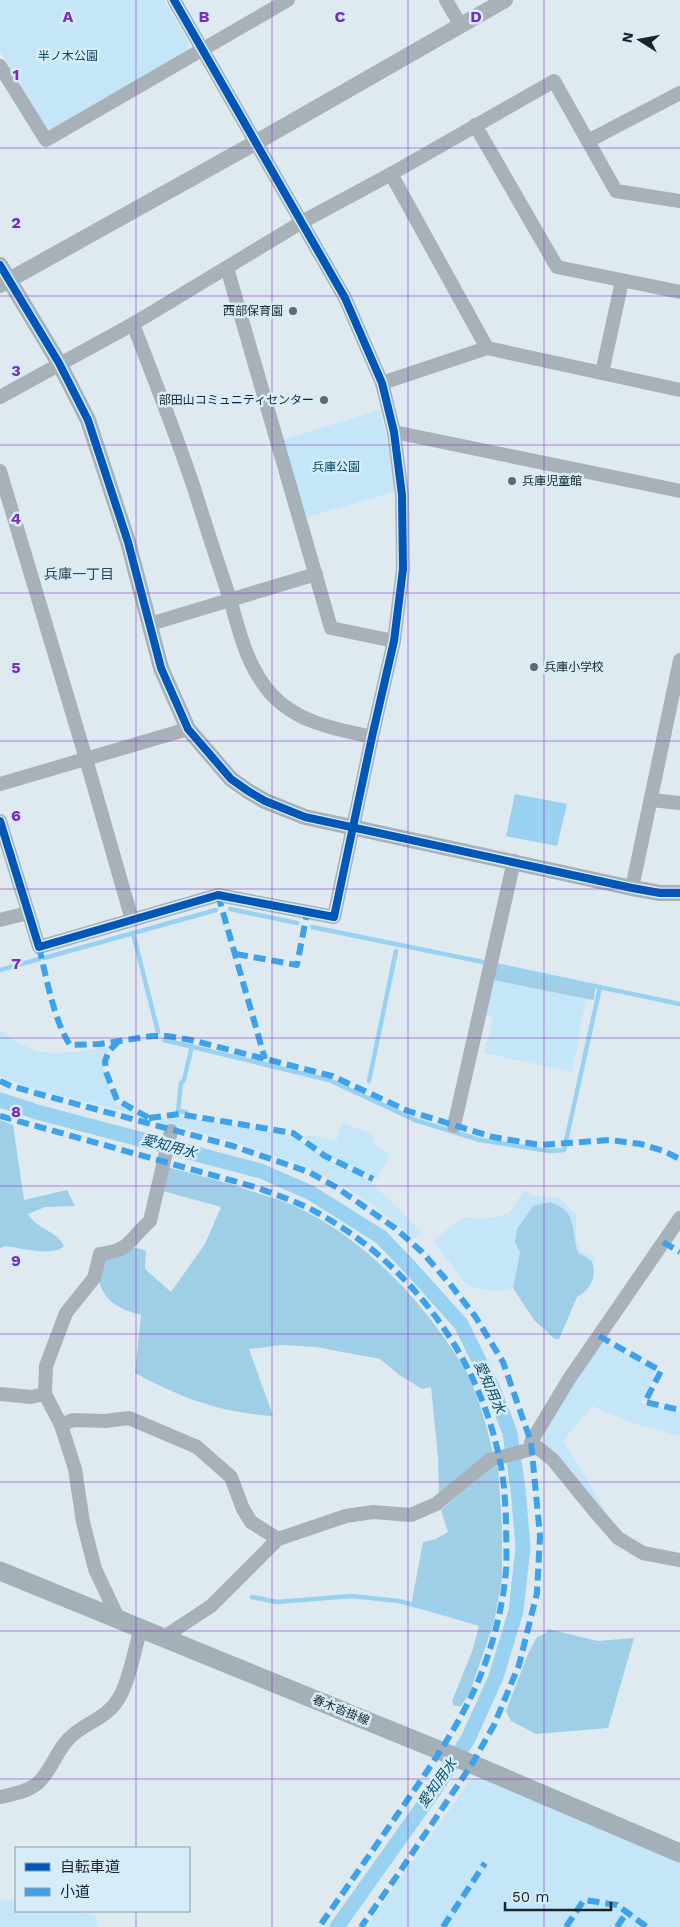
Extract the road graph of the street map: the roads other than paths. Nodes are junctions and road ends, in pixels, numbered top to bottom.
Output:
1 (174, 0) edge
2 (446, 0) edge
3 (505, 0) edge
4 (286, 1) edge
5 (461, 26) junction
6 (204, 49) junction
7 (0, 66) edge
8 (680, 93) edge
9 (475, 125) junction
10 (588, 141) junction
11 (255, 143) junction
12 (391, 174) junction
13 (680, 201) edge
14 (302, 222) junction
15 (0, 265) edge
16 (226, 268) junction
17 (622, 281) junction
18 (4, 283) edge
19 (680, 292) edge
20 (133, 324) junction
21 (487, 348) junction
22 (58, 363) junction
23 (602, 373) junction
24 (382, 383) junction
25 (680, 390) edge
26 (0, 397) edge
27 (394, 432) junction
28 (0, 471) edge
29 (680, 491) edge
30 (316, 574) junction
31 (230, 601) junction
32 (150, 624) junction
33 (394, 641) junction
34 (680, 660) edge
35 (188, 729) junction
36 (372, 737) junction
37 (86, 759) junction
38 (0, 784) edge
39 (651, 800) junction
40 (680, 803) edge
41 (0, 821) edge
42 (352, 829) junction
43 (514, 861) junction
44 (632, 888) junction
45 (680, 892) edge
46 (28, 913) junction
47 (0, 920) edge
48 (132, 920) junction
49 (454, 1126) dead end
50 (171, 1131) dead end
51 (680, 1218) edge
52 (0, 1394) edge
53 (45, 1394) junction
54 (61, 1424) junction
55 (532, 1449) dead end
56 (278, 1539) junction
57 (680, 1560) edge
58 (0, 1570) edge
59 (119, 1620) junction
60 (141, 1629) junction
61 (164, 1637) junction
62 (0, 1797) edge
63 (680, 1854) edge

1 - 6 street
2 - 5 street
3 - 5 street
4 - 6 street
5 - 11 street
6 - 7 street
6 - 11 street
8 - 10 street
9 - 10 street
9 - 12 street
9 - 17 street
10 - 13 street
11 - 14 street
11 - 18 street
12 - 14 street
12 - 21 street
14 - 16 street
14 - 24 street
15 - 18 street
16 - 20 street
16 - 30 street
17 - 19 street
17 - 23 street
18 - 22 street
20 - 22 street
20 - 31 street
21 - 23 street
21 - 24 street
22 - 26 street
22 - 32 street
23 - 25 street
24 - 27 street
27 - 29 street
27 - 33 street
28 - 37 street
30 - 31 street
30 - 33 street
31 - 32 street
31 - 36 street
32 - 35 street
33 - 36 street
34 - 39 street
35 - 37 street
35 - 42 street
36 - 42 street
37 - 38 street
37 - 48 street
39 - 40 street
39 - 44 street
41 - 46 street
42 - 43 street
42 - 48 street
43 - 44 street
43 - 49 street
44 - 45 street
46 - 47 street
46 - 48 street
50 - 53 street
51 - 57 street
52 - 53 street
53 - 54 street
54 - 56 street
54 - 59 street
55 - 56 street
56 - 61 street
58 - 59 main road, 春木沓掛線
59 - 60 main road, 春木沓掛線
60 - 61 main road, 春木沓掛線
60 - 62 street
61 - 63 main road, 春木沓掛線

